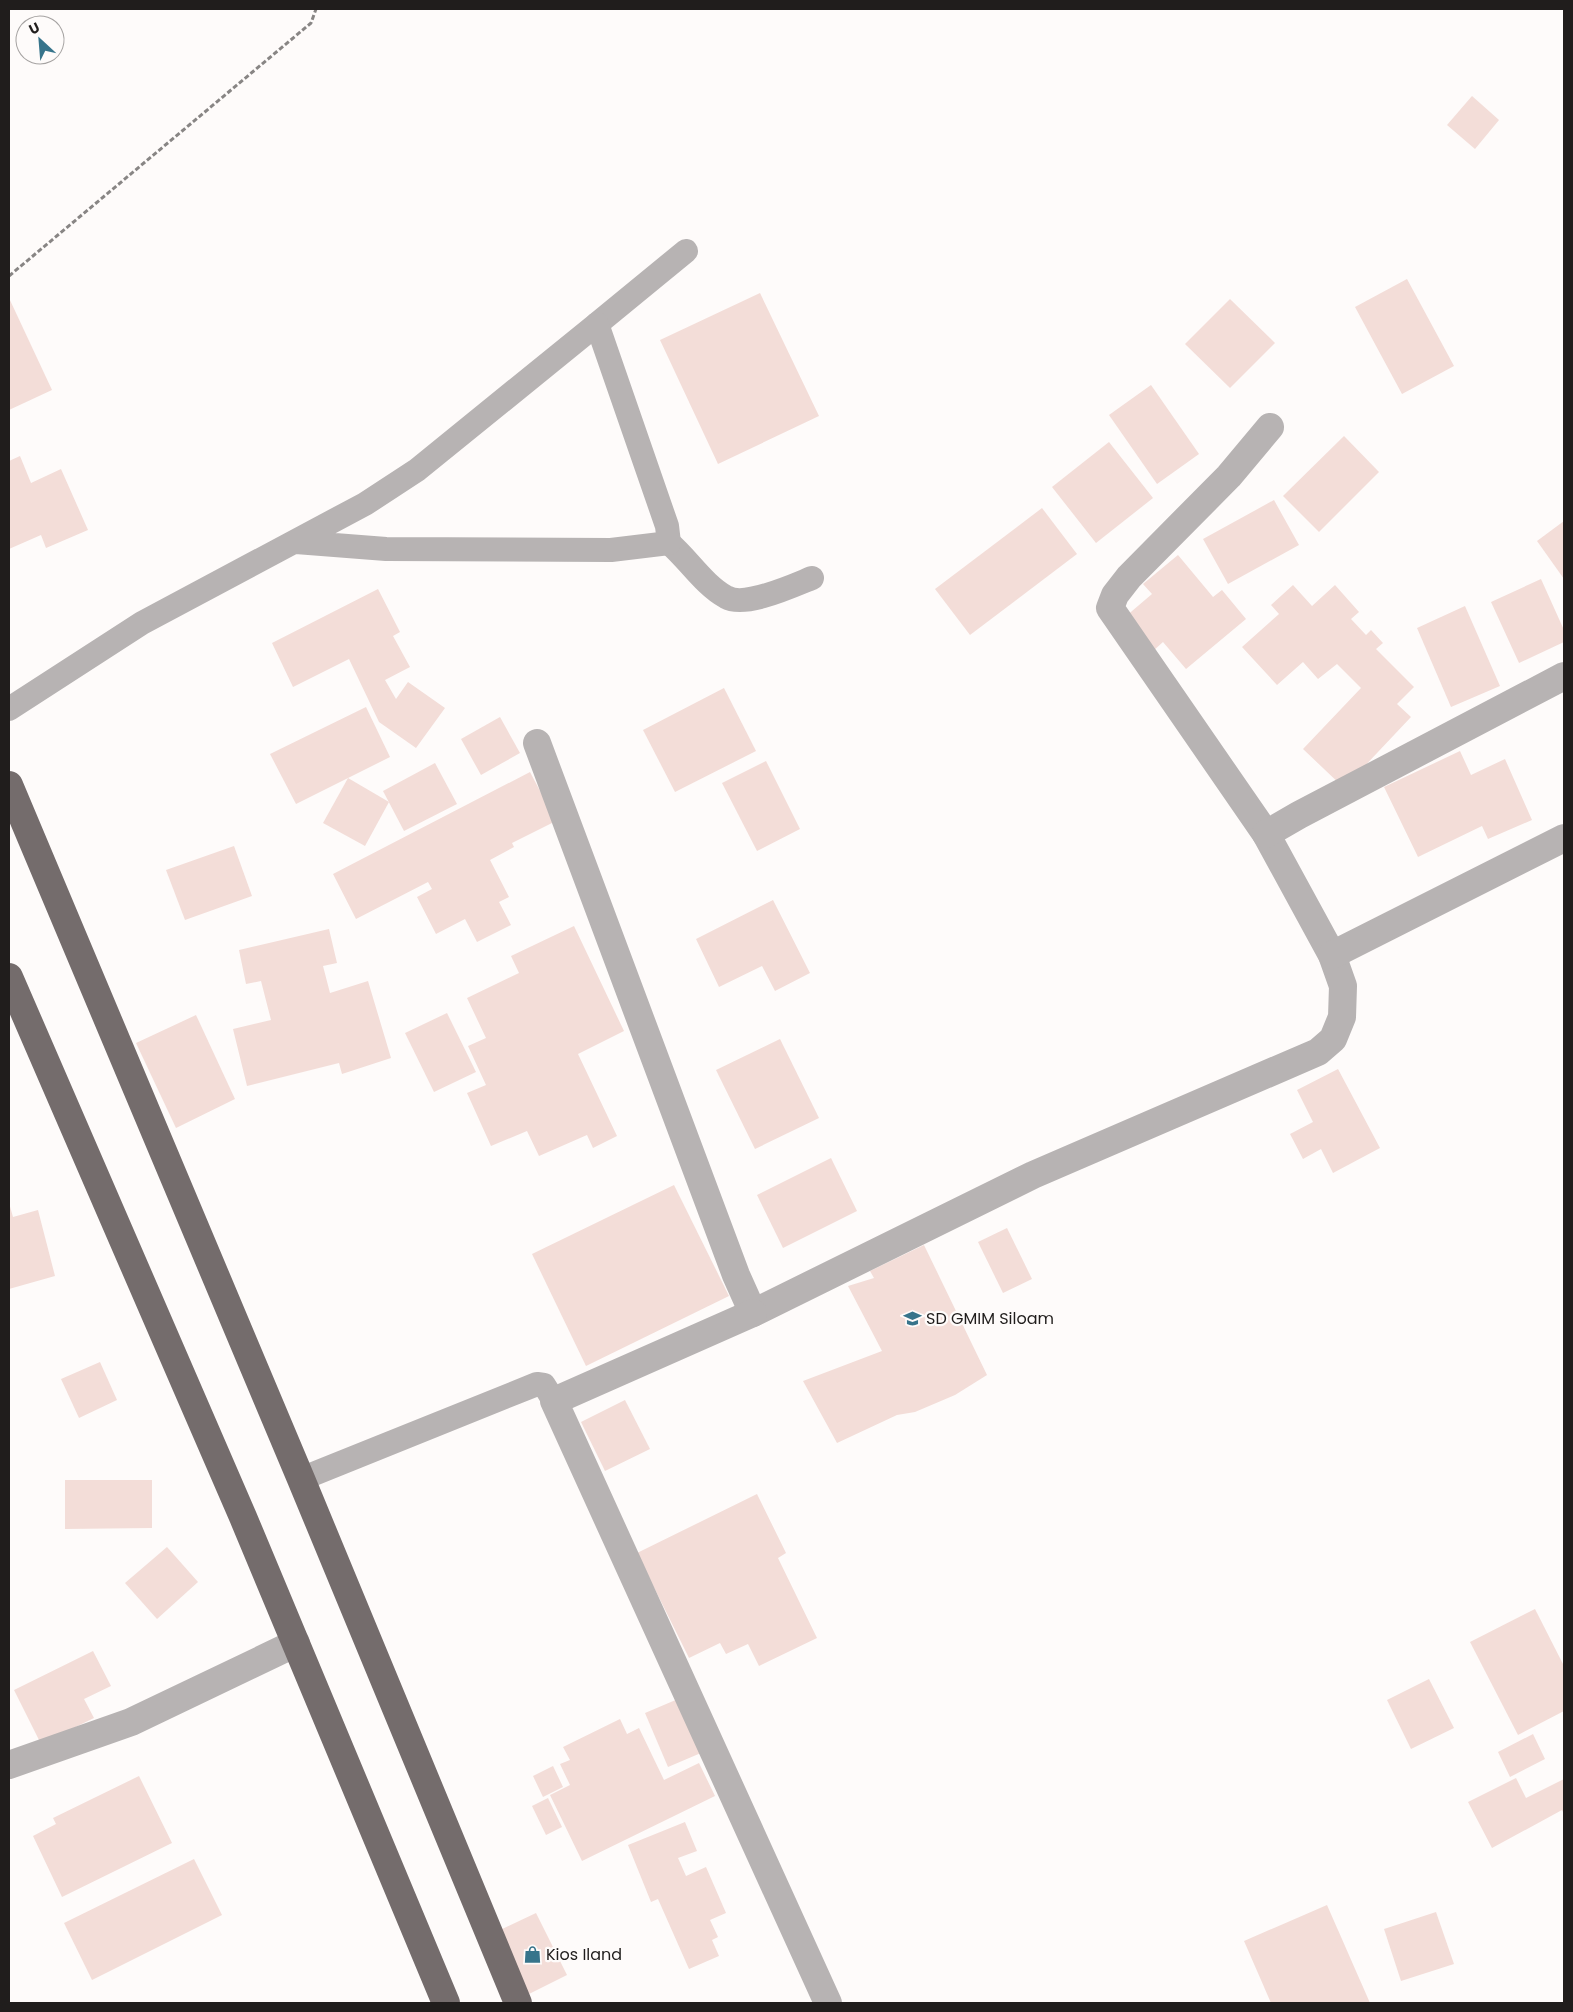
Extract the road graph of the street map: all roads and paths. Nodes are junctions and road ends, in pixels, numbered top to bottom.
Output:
1 (316, 9) edge
2 (686, 251) dead end
3 (9, 276) edge
4 (596, 324) junction
5 (1270, 427) dead end
6 (296, 542) junction
7 (669, 543) junction
8 (812, 578) dead end
9 (1564, 676) edge
10 (9, 710) edge
11 (537, 743) dead end
12 (9, 785) edge
13 (18, 833) edge
14 (1266, 834) junction
15 (1564, 838) edge
16 (1332, 955) junction
17 (9, 977) edge
18 (753, 1313) junction
19 (554, 1401) junction
20 (301, 1479) junction
21 (296, 1643) junction
22 (9, 1765) edge
23 (446, 2003) edge
24 (518, 2003) edge
25 (828, 2003) edge

1 - 3 path
2 - 4 lane
4 - 6 lane
4 - 7 lane
5 - 14 street
6 - 7 lane
6 - 10 lane
7 - 8 lane
9 - 14 street
11 - 18 street
12 - 13 highway
13 - 20 highway
14 - 16 street
15 - 16 street
16 - 18 street
17 - 21 highway
18 - 19 street
19 - 20 lane
19 - 25 street
20 - 24 highway
21 - 22 street
21 - 23 highway

